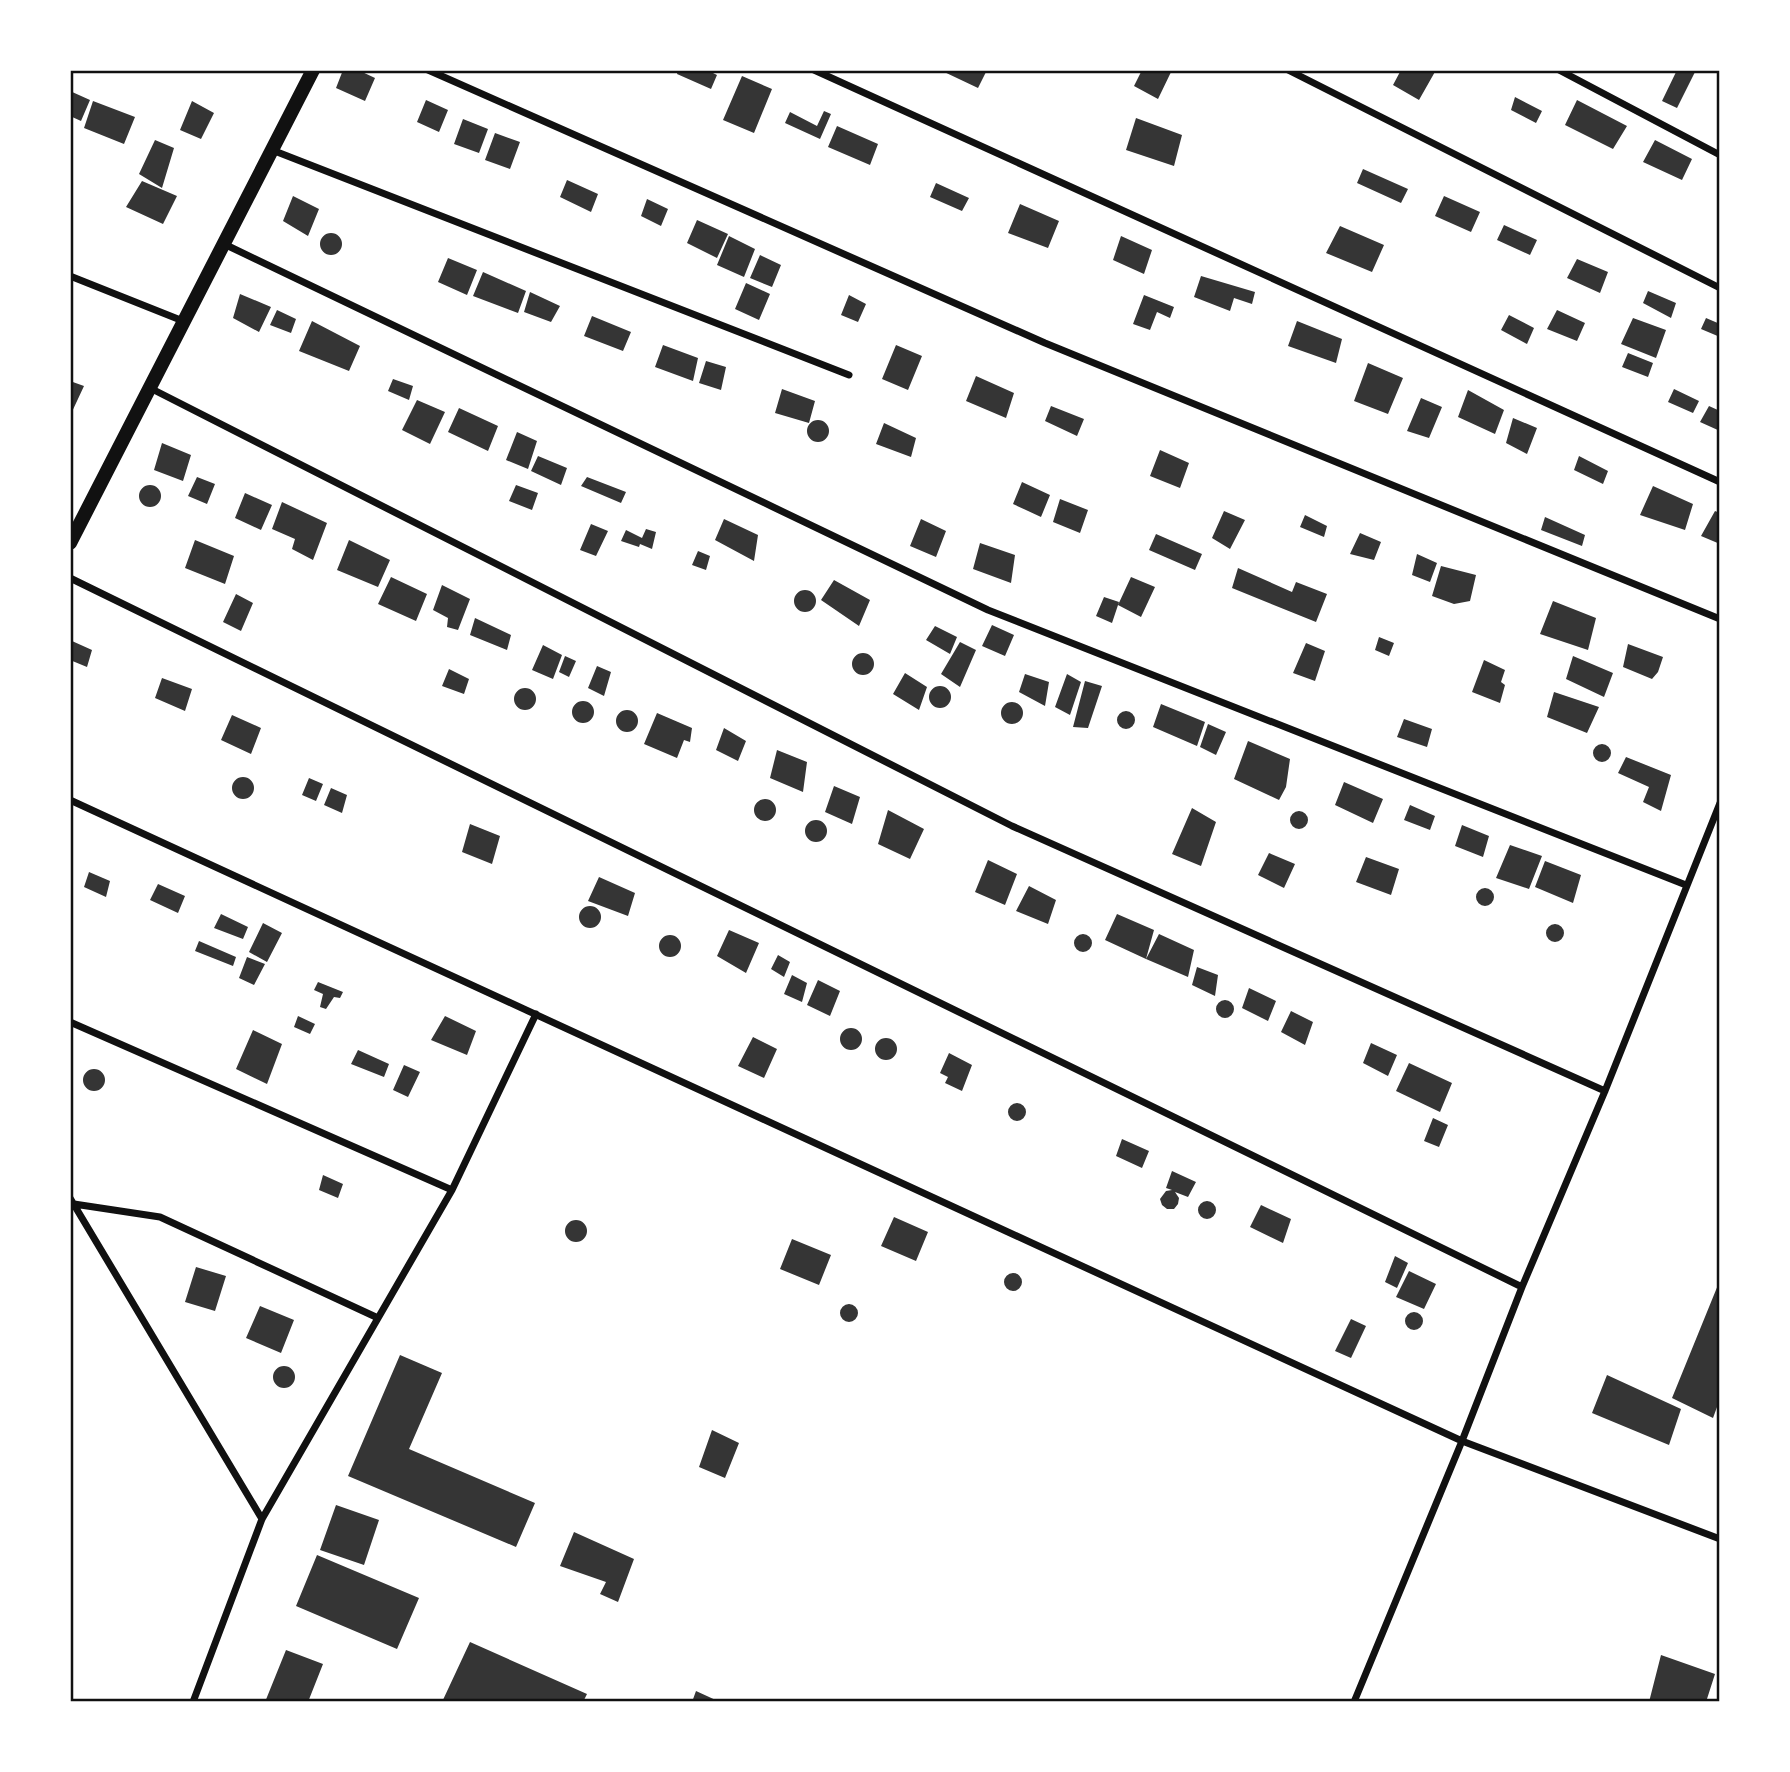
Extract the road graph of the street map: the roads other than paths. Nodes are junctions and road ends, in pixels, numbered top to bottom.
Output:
1 (313, 70) edge
2 (428, 70) edge
3 (814, 70) edge
4 (1288, 70) edge
5 (1559, 70) edge
6 (272, 150) junction
7 (1720, 155) edge
8 (223, 244) junction
9 (70, 276) edge
10 (1720, 288) edge
11 (184, 321) junction
12 (849, 375) dead end
13 (150, 388) junction
14 (1720, 482) edge
15 (70, 543) edge
16 (70, 578) edge
17 (1720, 619) edge
18 (70, 800) edge
19 (1720, 803) edge
20 (1686, 885) junction
21 (536, 1014) junction
22 (70, 1022) edge
23 (1605, 1091) junction
24 (452, 1190) junction
25 (72, 1201) edge
26 (1522, 1287) junction
27 (378, 1318) junction
28 (1462, 1441) junction
29 (262, 1519) junction
30 (1720, 1539) edge
31 (193, 1702) edge
32 (1354, 1702) edge

1 - 6 main road
2 - 17 street
3 - 14 street
4 - 10 street
5 - 7 street
6 - 8 main road
6 - 12 street
8 - 11 main road
8 - 20 street
9 - 11 street
11 - 13 main road
13 - 15 main road
13 - 23 street
16 - 26 street
18 - 21 street
19 - 20 street
20 - 23 street
21 - 24 street
21 - 28 street
22 - 24 street
23 - 26 street
24 - 27 street
25 - 27 street
25 - 29 street
26 - 28 street
27 - 29 street
28 - 30 street
28 - 32 street
29 - 31 street

